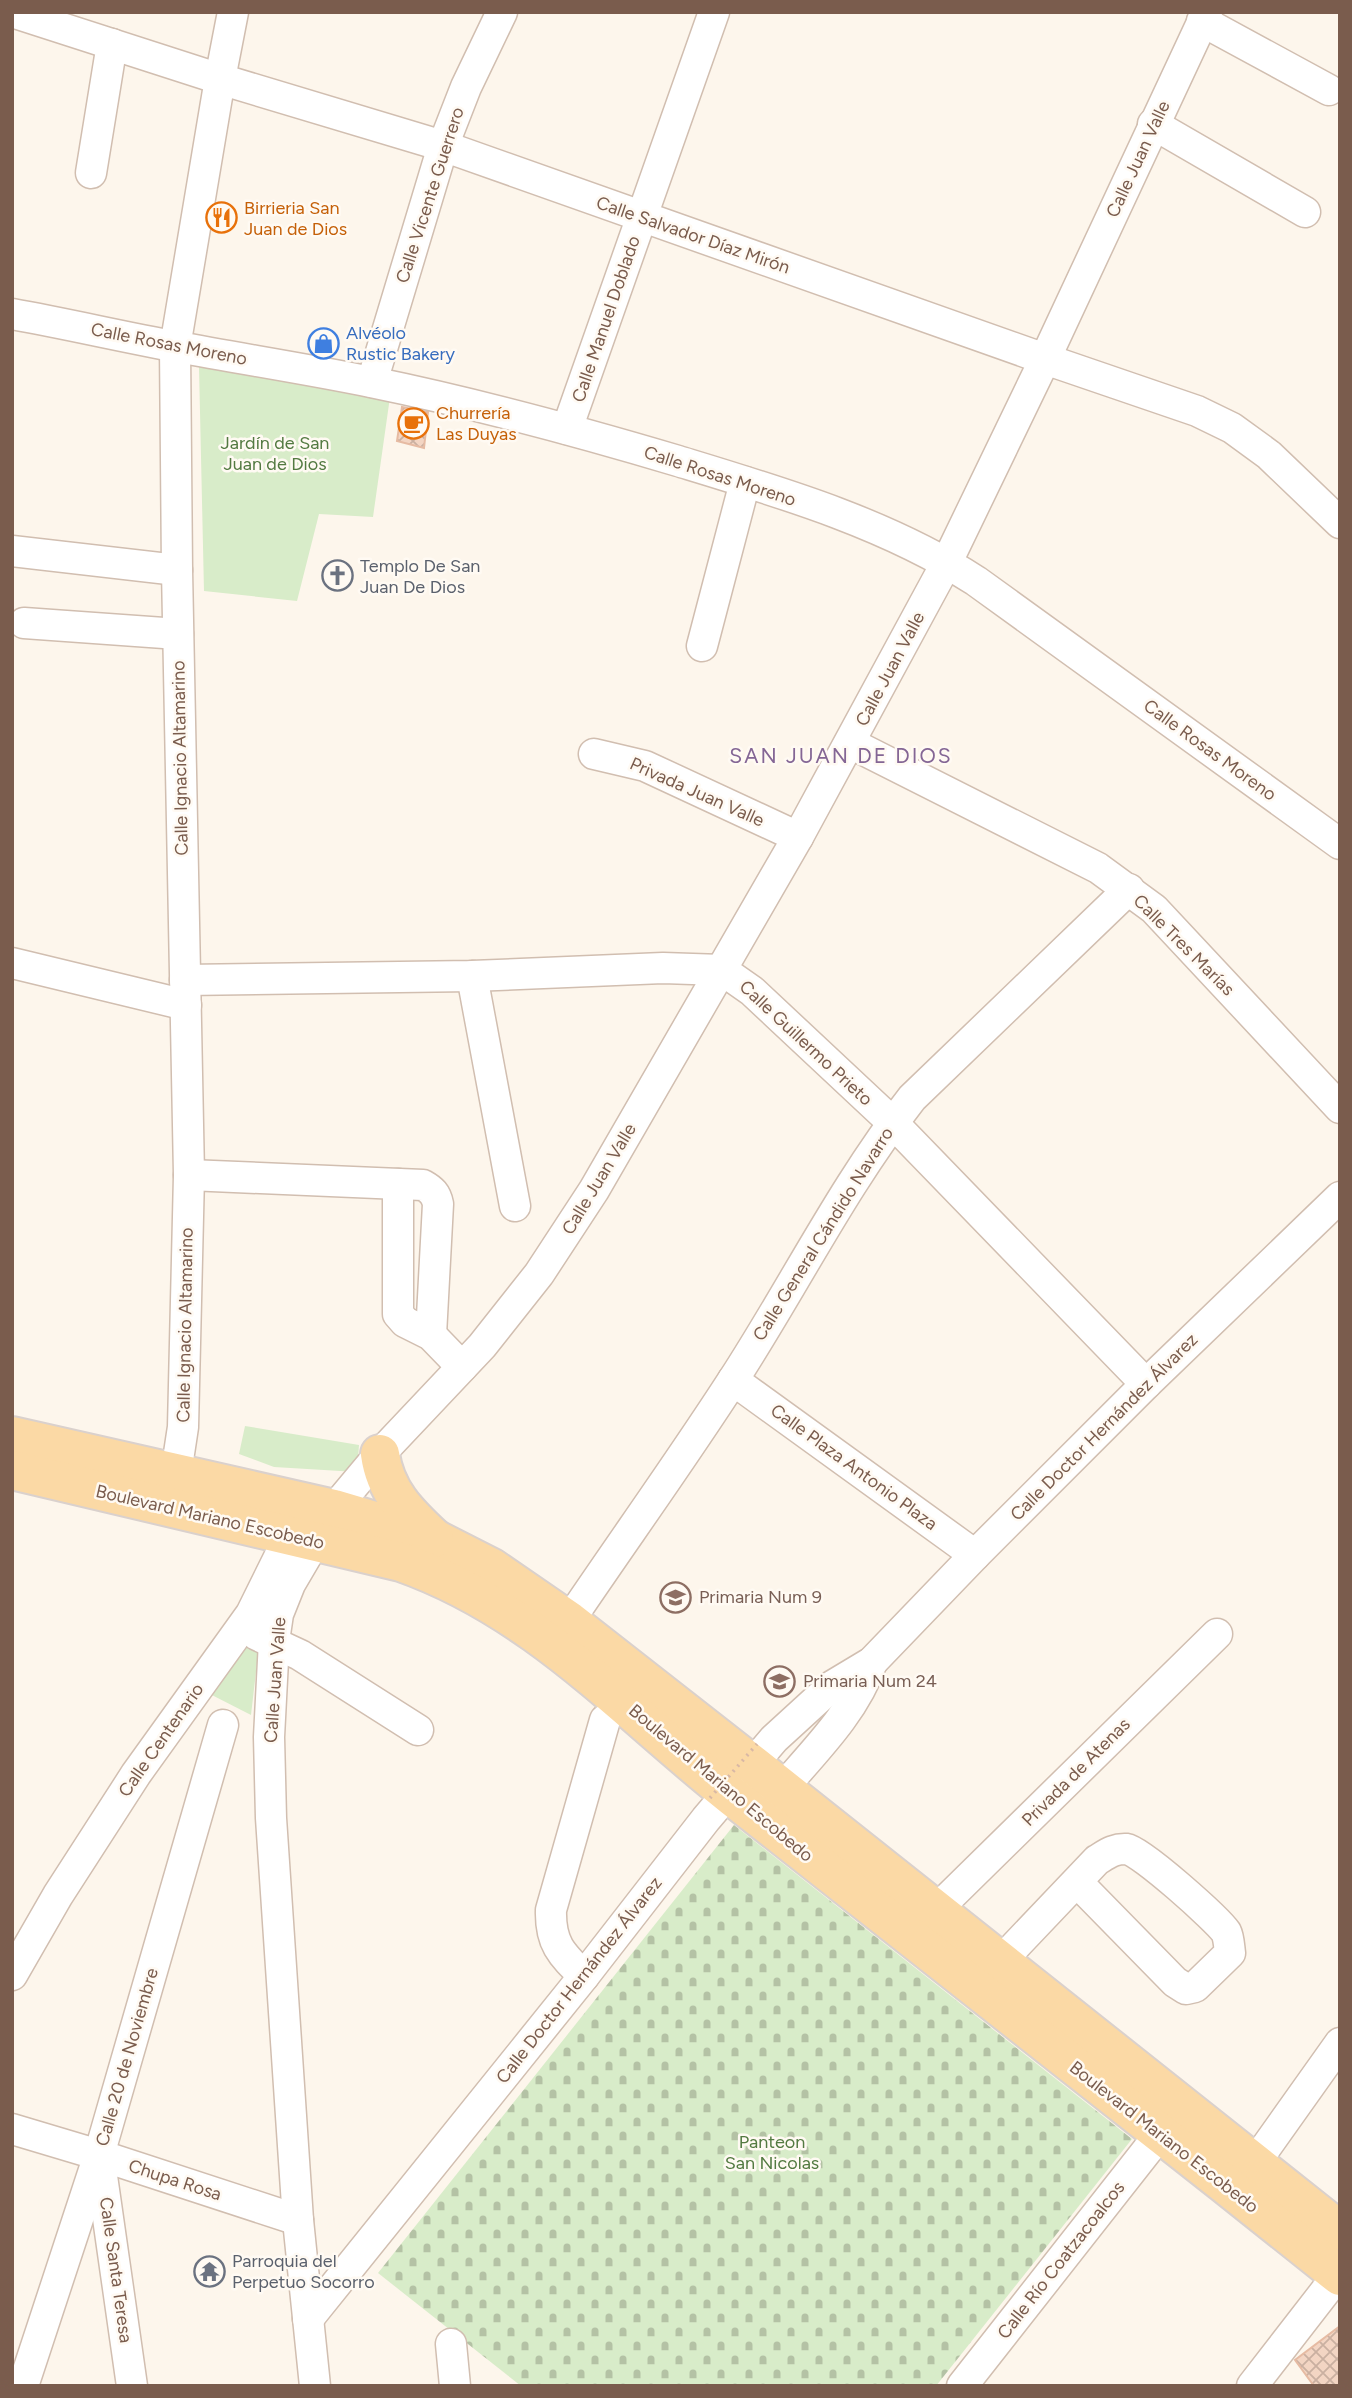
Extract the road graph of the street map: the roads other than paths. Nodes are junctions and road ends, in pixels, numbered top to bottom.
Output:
1 (12, 12) edge
2 (233, 12) edge
3 (502, 12) edge
4 (714, 12) edge
5 (1205, 17) edge
6 (111, 44) junction
7 (220, 79) junction
8 (1329, 90) dead end
9 (1153, 124) junction
10 (443, 146) junction
11 (91, 173) dead end
12 (1305, 212) dead end
13 (642, 217) junction
14 (12, 314) edge
15 (175, 347) junction
16 (1045, 359) junction
17 (372, 382) junction
18 (567, 429) junction
19 (746, 482) junction
20 (1340, 523) edge
21 (12, 551) edge
22 (947, 562) junction
23 (177, 570) junction
24 (24, 623) dead end
25 (178, 635) junction
26 (702, 646) dead end
27 (850, 743) junction
28 (594, 754) dead end
29 (798, 837) junction
30 (1340, 844) edge
31 (1129, 889) junction
32 (12, 963) edge
33 (722, 970) junction
34 (472, 976) junction
35 (185, 993) junction
36 (1340, 1108) edge
37 (893, 1123) junction
38 (189, 1175) junction
39 (398, 1184) junction
40 (1340, 1197) edge
41 (515, 1206) dead end
42 (431, 1335) junction
43 (462, 1367) junction
44 (733, 1380) junction
45 (1146, 1384) junction
46 (12, 1436) edge
47 (380, 1454) junction
48 (12, 1470) edge
49 (173, 1491) junction
50 (311, 1522) junction
51 (435, 1539) junction
52 (975, 1555) junction
53 (569, 1621) junction
54 (240, 1628) junction
55 (1217, 1634) dead end
56 (274, 1641) junction
57 (872, 1662) junction
58 (180, 1712) junction
59 (605, 1720) dead end
60 (223, 1725) junction
61 (418, 1730) dead end
62 (269, 1737) junction
63 (755, 1755) junction
64 (782, 1788) junction
65 (719, 1796) junction
66 (758, 1817) junction
67 (1077, 1882) junction
68 (935, 1911) junction
69 (1000, 1962) junction
70 (12, 1975) edge
71 (584, 1976) junction
72 (1340, 2043) edge
73 (12, 2129) edge
74 (1160, 2134) junction
75 (99, 2155) junction
76 (1254, 2164) junction
77 (298, 2220) junction
78 (1340, 2231) edge
79 (1339, 2276) edge
80 (308, 2319) junction
81 (452, 2344) dead end
82 (1264, 2381) edge
83 (23, 2386) edge
84 (132, 2386) edge
85 (315, 2386) edge
86 (455, 2386) edge
87 (962, 2386) edge

1 - 6 street, Calle Salvador Díaz Mirón
2 - 7 street, Calle Ignacio Altamarino
3 - 10 street, Calle Vicente Guerrero
4 - 13 street, Calle Manuel Doblado
5 - 8 street
5 - 9 street, Calle Juan Valle
6 - 7 street, Calle Salvador Díaz Mirón
6 - 11 street
7 - 10 street, Calle Salvador Díaz Mirón
7 - 15 street, Calle Ignacio Altamarino
9 - 12 street
9 - 16 street, Calle Juan Valle
10 - 13 street, Calle Salvador Díaz Mirón
10 - 17 street, Calle Vicente Guerrero
13 - 16 street, Calle Salvador Díaz Mirón
13 - 18 street, Calle Manuel Doblado
14 - 15 street, Calle Rosas Moreno
15 - 17 street, Calle Rosas Moreno
15 - 23 street, Calle Ignacio Altamarino
16 - 20 street, Calle Salvador Díaz Mirón
16 - 22 street, Calle Juan Valle
17 - 18 street, Calle Rosas Moreno
18 - 19 street, Calle Rosas Moreno
19 - 22 street, Calle Rosas Moreno
19 - 26 street
21 - 23 street
22 - 27 street, Calle Juan Valle
22 - 30 street, Calle Rosas Moreno
23 - 25 street, Calle Ignacio Altamarino
24 - 25 street
25 - 35 street, Calle Ignacio Altamarino
27 - 29 street, Calle Juan Valle
27 - 31 street, Calle Tres Marías
28 - 29 street, Privada Juan Valle
29 - 33 street, Calle Juan Valle
31 - 36 street, Calle Tres Marías
31 - 37 street, Calle General Cándido Navarro
32 - 35 street, Calle Guillermo Prieto
33 - 34 street, Calle Guillermo Prieto
33 - 37 street, Calle Guillermo Prieto
33 - 43 street, Calle Juan Valle
34 - 35 street, Calle Guillermo Prieto
34 - 41 street
35 - 38 street, Calle Ignacio Altamarino
37 - 44 street, Calle General Cándido Navarro
37 - 45 street, Calle Guillermo Prieto
38 - 39 street
38 - 49 street, Calle Ignacio Altamarino
39 - 42 street
39 - 42 street
40 - 45 street, Calle Doctor Hernández Álvarez
42 - 43 street
43 - 47 street, Calle Juan Valle
44 - 52 street, Calle Plaza Antonio Plaza
44 - 53 street, Calle General Cándido Navarro
45 - 52 street, Calle Doctor Hernández Álvarez
46 - 49 main road, Boulevard Mariano Escobedo
47 - 50 street, Calle Juan Valle
47 - 51 main road
48 - 49 main road, Boulevard Mariano Escobedo
49 - 50 main road, Boulevard Mariano Escobedo
50 - 51 main road, Boulevard Mariano Escobedo
50 - 54 street, Calle Centenario
50 - 56 street, Calle Juan Valle
50 - 65 main road, Boulevard Mariano Escobedo
51 - 53 main road, Boulevard Mariano Escobedo
52 - 57 street, Calle Doctor Hernández Álvarez
53 - 63 main road, Boulevard Mariano Escobedo
54 - 56 street
54 - 58 street, Calle Centenario
55 - 68 street, Privada de Atenas
56 - 61 street
56 - 62 street, Calle Juan Valle
57 - 63 street, Calle Doctor Hernández Álvarez
57 - 64 street, Calle Doctor Hernández Álvarez
58 - 60 street
58 - 70 street, Calle Centenario
59 - 71 street
60 - 62 street
60 - 75 street, Calle 20 de Noviembre
62 - 77 street, Calle Juan Valle
63 - 64 main road, Boulevard Mariano Escobedo
63 - 65 street, Calle Doctor Hernández Álvarez
64 - 66 street, Calle Doctor Hernández Álvarez
64 - 68 main road, Boulevard Mariano Escobedo
65 - 66 main road, Boulevard Mariano Escobedo
65 - 71 street, Calle Doctor Hernández Álvarez
66 - 74 main road, Boulevard Mariano Escobedo
67 - 67 street
67 - 69 street
68 - 69 main road, Boulevard Mariano Escobedo
69 - 76 main road, Boulevard Mariano Escobedo
71 - 80 street, Calle Doctor Hernández Álvarez
72 - 76 street
73 - 75 street, Chupa Rosa
74 - 79 main road, Boulevard Mariano Escobedo
74 - 87 street, Calle Río Coatzacoalcos
75 - 77 street, Chupa Rosa
75 - 83 street, Calle 20 de Noviembre
75 - 84 street, Calle Santa Teresa
76 - 78 main road, Boulevard Mariano Escobedo
77 - 80 street, Calle Juan Valle
79 - 82 street
80 - 85 street, Calle Juan Valle
81 - 86 street

